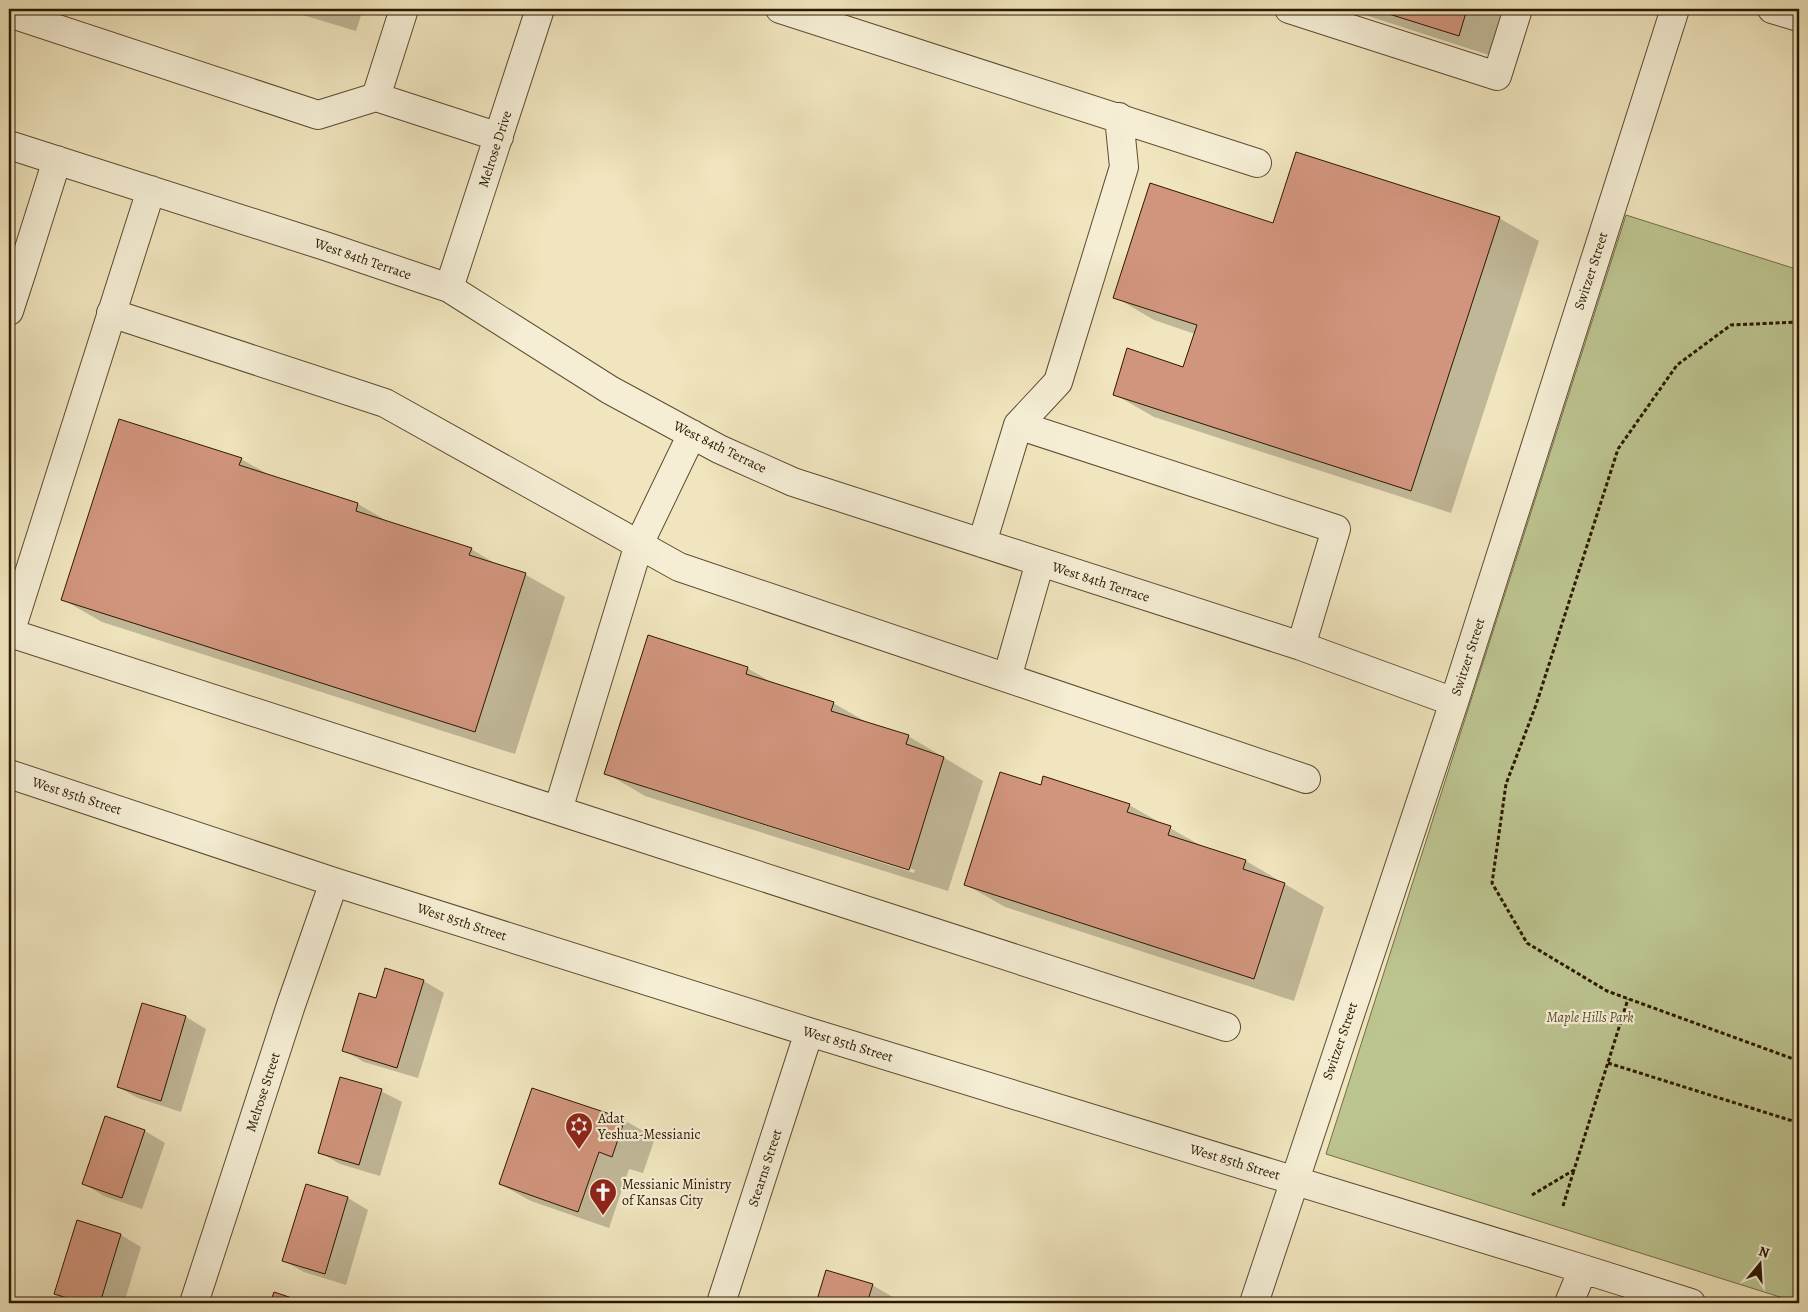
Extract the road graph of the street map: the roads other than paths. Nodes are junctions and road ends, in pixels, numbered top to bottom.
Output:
1 (404, 9) edge
2 (540, 9) edge
3 (780, 9) edge
4 (1289, 9) edge
5 (1518, 9) edge
6 (1675, 9) edge
7 (1772, 9) edge
8 (9, 13) edge
9 (1799, 17) edge
10 (376, 97) junction
11 (1119, 118) junction
12 (500, 137) junction
13 (9, 145) edge
14 (57, 160) junction
15 (1257, 162) dead end
16 (151, 190) junction
17 (15, 268) edge
18 (449, 288) junction
19 (9, 311) edge
20 (111, 313) junction
21 (1018, 425) junction
22 (692, 434) junction
23 (982, 543) junction
24 (639, 544) junction
25 (1040, 562) junction
26 (1301, 646) junction
27 (1007, 678) junction
28 (1454, 702) junction
29 (9, 774) edge
30 (1306, 779) dead end
31 (558, 810) junction
32 (334, 882) junction
33 (1226, 1026) dead end
34 (809, 1032) junction
35 (1293, 1180) junction
36 (1583, 1269) junction
37 (194, 1303) edge
38 (721, 1303) edge
39 (1254, 1303) edge
40 (1569, 1303) edge
41 (1690, 1303) edge

1 - 10 street
2 - 12 street, Melrose Drive
3 - 11 street
4 - 5 street
6 - 28 street, Switzer Street
7 - 9 street
8 - 10 street
10 - 12 street
11 - 15 street
11 - 21 street
12 - 18 street, Melrose Drive
13 - 14 street, West 84th Terrace
14 - 16 street, West 84th Terrace
14 - 17 street
16 - 18 street, West 84th Terrace
16 - 20 street
17 - 19 street
18 - 22 street, West 84th Terrace
20 - 24 street
20 - 31 street
21 - 23 street
21 - 26 street
22 - 23 street, West 84th Terrace
22 - 24 street
23 - 25 street, West 84th Terrace
24 - 27 street
24 - 31 street
25 - 26 street, West 84th Terrace
25 - 27 street
26 - 28 street, West 84th Terrace
27 - 30 street
28 - 35 street, Switzer Street
29 - 32 street, West 85th Street
31 - 33 street
32 - 34 street, West 85th Street
32 - 37 street, Melrose Street
34 - 35 street, West 85th Street
34 - 38 street, Stearns Street
35 - 36 street, West 85th Street
35 - 39 street, Switzer Street
36 - 40 street
36 - 41 street, West 85th Street

